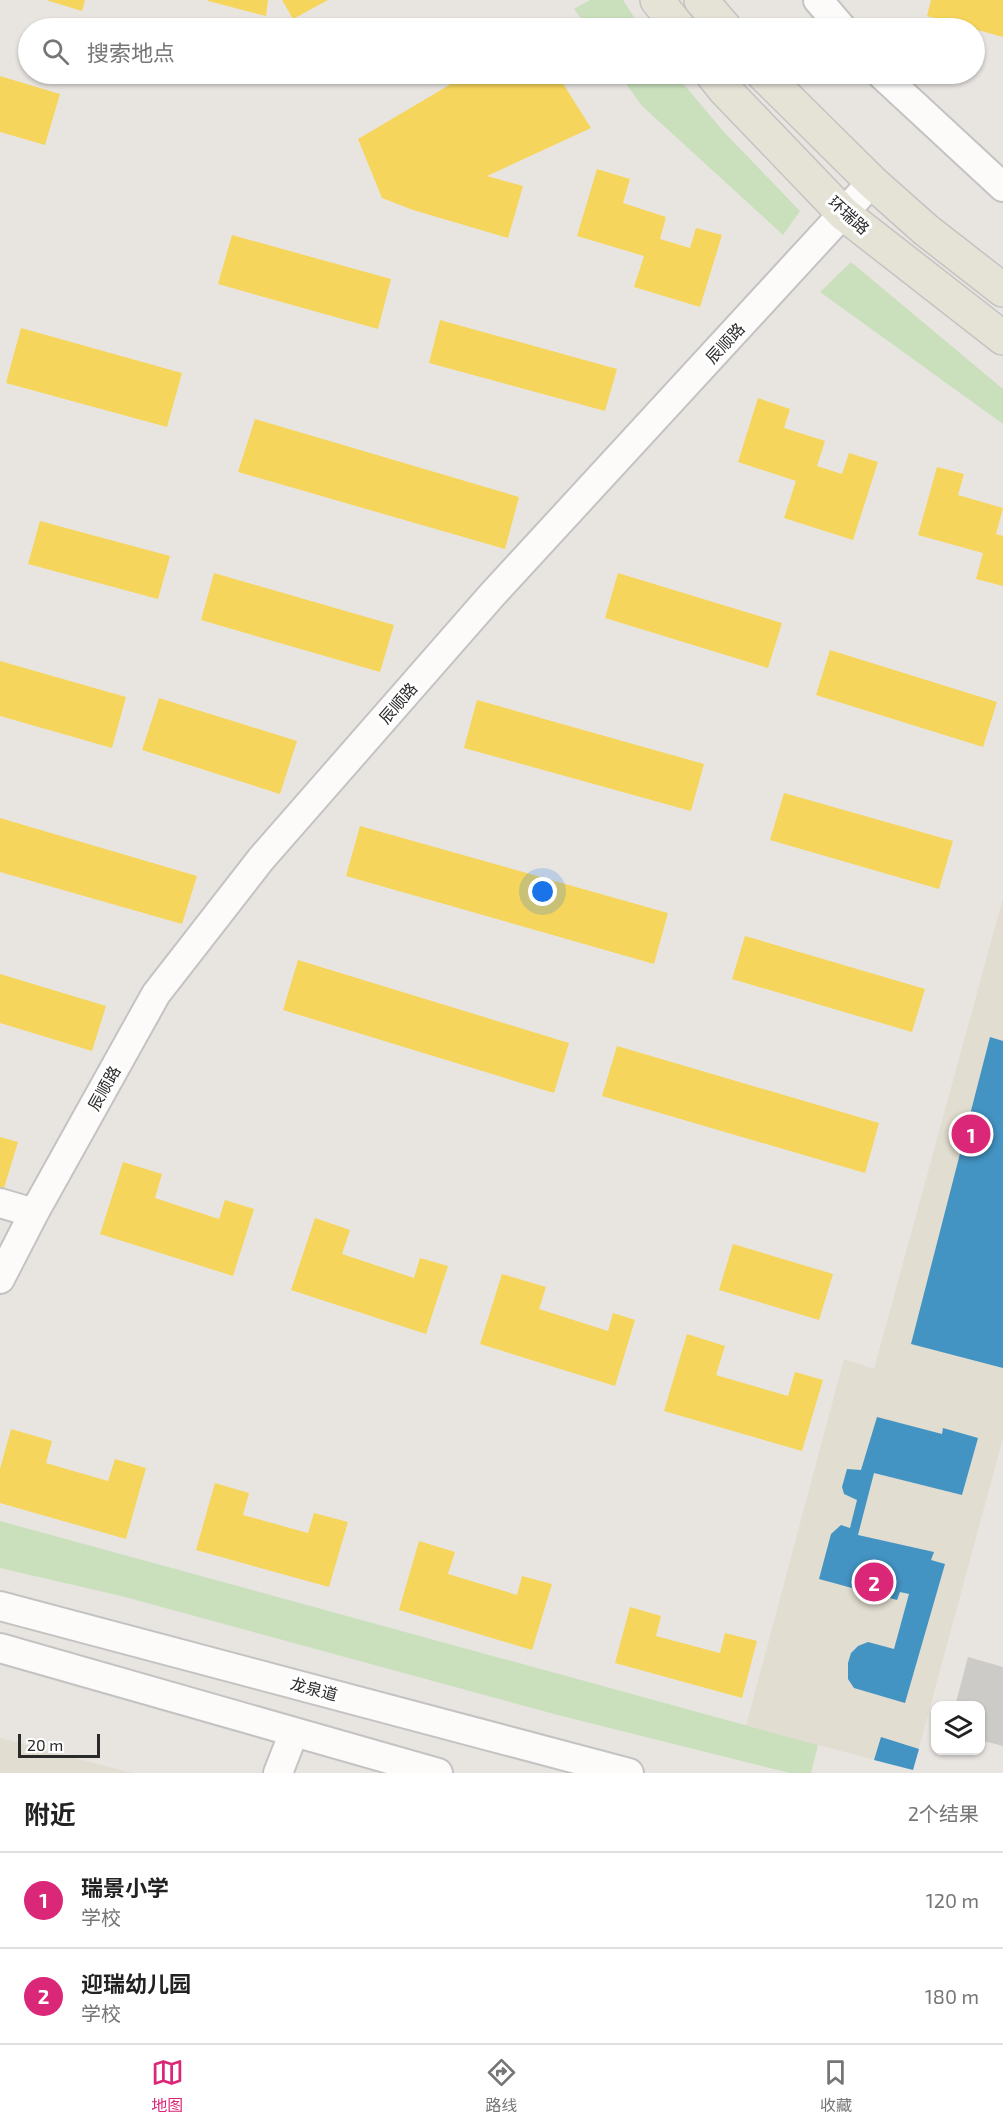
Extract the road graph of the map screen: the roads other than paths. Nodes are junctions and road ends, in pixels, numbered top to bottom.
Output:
1 (657, 0) edge
2 (701, 0) edge
3 (818, 0) edge
4 (671, 18) edge
5 (716, 18) edge
6 (833, 18) edge
7 (720, 84) edge
8 (773, 84) edge
9 (892, 84) edge
10 (872, 182) junction
11 (1003, 187) edge
12 (844, 214) junction
13 (1003, 290) edge
14 (1003, 338) edge
15 (0, 1203) edge
16 (34, 1213) junction
17 (0, 1279) edge
18 (0, 1606) edge
19 (0, 1648) edge
20 (294, 1732) junction
21 (278, 1773) edge
22 (438, 1773) edge
23 (629, 1773) edge

1 - 4 main road
2 - 5 main road
3 - 6 street
7 - 12 main road, 环瑞路
8 - 10 main road
9 - 11 street
10 - 12 street, 辰顺路
10 - 13 main road
12 - 14 main road, 环瑞路
12 - 16 street, 辰顺路
15 - 16 street
16 - 17 street, 辰顺路
18 - 23 street, 龙泉道
19 - 20 street
20 - 21 street
20 - 22 street

